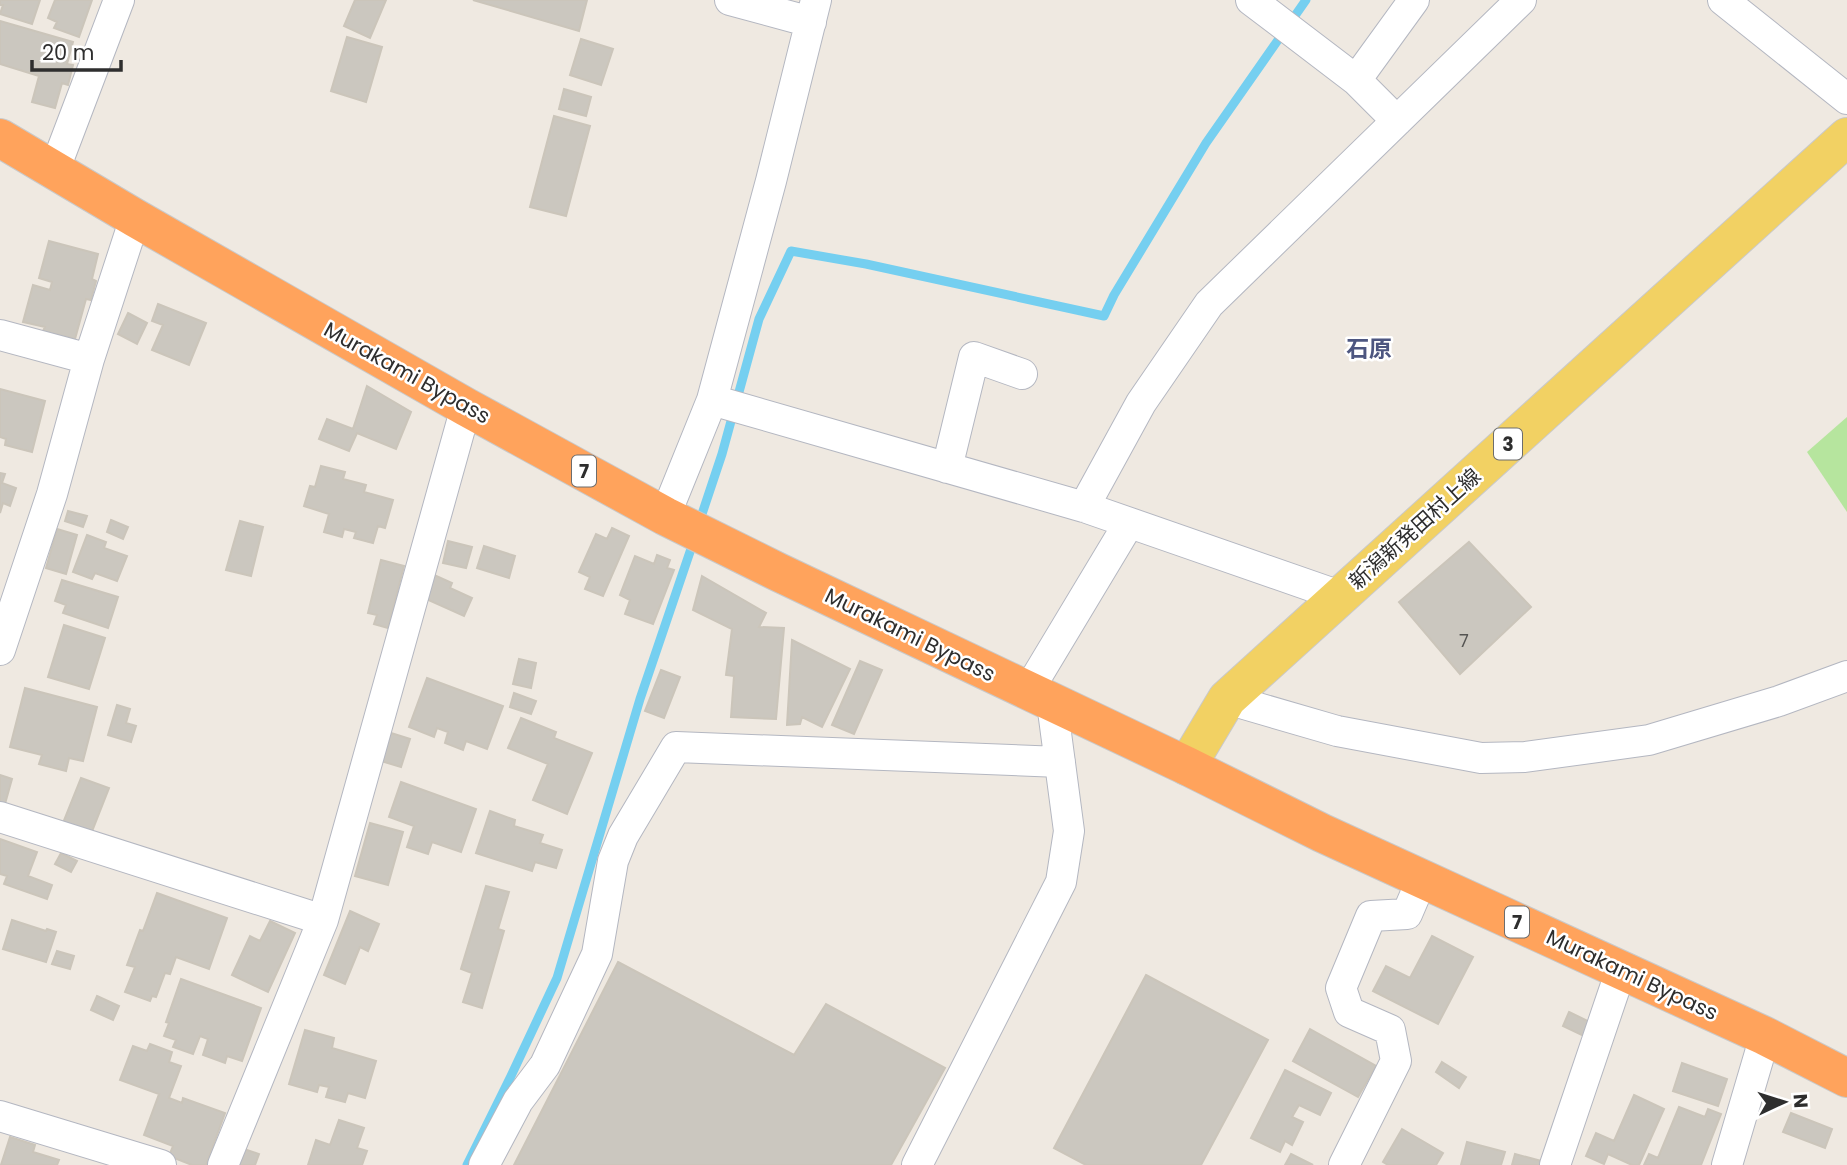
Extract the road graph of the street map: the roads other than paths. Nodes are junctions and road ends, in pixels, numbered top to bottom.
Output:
1 (119, 0) edge
2 (730, 0) edge
3 (1251, 0) edge
4 (1414, 0) edge
5 (1521, 0) edge
6 (1723, 0) edge
7 (814, 11) edge
8 (1356, 80) junction
9 (1847, 99) edge
10 (1397, 121) junction
11 (1847, 136) edge
12 (0, 138) edge
13 (54, 171) junction
14 (135, 218) junction
15 (0, 335) edge
16 (89, 359) junction
17 (1022, 374) dead end
18 (712, 400) junction
19 (466, 407) junction
20 (947, 468) junction
21 (1084, 507) junction
22 (665, 516) junction
23 (1129, 523) junction
24 (1340, 596) junction
25 (8, 598) edge
26 (0, 650) edge
27 (1847, 676) edge
28 (1040, 697) junction
29 (1227, 699) junction
30 (1060, 762) junction
31 (1187, 766) junction
32 (0, 817) edge
33 (1422, 879) junction
34 (323, 920) junction
35 (1621, 970) junction
36 (1765, 1036) junction
37 (1847, 1077) edge
38 (0, 1115) edge
39 (160, 1165) edge
40 (223, 1165) edge
41 (484, 1165) edge
42 (916, 1165) edge
43 (1344, 1165) edge
44 (1555, 1165) edge
45 (1727, 1165) edge

1 - 13 street
2 - 7 street
3 - 8 street
4 - 8 street
5 - 10 street
6 - 9 street
7 - 18 street
8 - 10 street
10 - 21 street
11 - 24 main road, 新潟新発田村上線 / 3
12 - 13 highway, Murakami Bypass / 7
13 - 14 highway, Murakami Bypass / 7
14 - 16 street
14 - 19 highway, Murakami Bypass / 7
15 - 16 street
16 - 25 street
17 - 20 street
18 - 20 street
18 - 22 street
19 - 22 highway, Murakami Bypass / 7
19 - 34 street
20 - 21 street
21 - 23 street
22 - 28 highway, Murakami Bypass / 7
23 - 24 street
23 - 28 street
24 - 29 main road, 新潟新発田村上線 / 3
25 - 26 street
27 - 29 street
28 - 30 street
28 - 31 highway, Murakami Bypass / 7
29 - 31 main road, 新潟新発田村上線 / 3
30 - 41 street
30 - 42 street
31 - 33 highway, Murakami Bypass / 7
32 - 34 street
33 - 35 highway, Murakami Bypass / 7
33 - 43 street
34 - 40 street
35 - 36 highway, Murakami Bypass / 7
35 - 44 street
36 - 37 highway, Murakami Bypass / 7
36 - 45 street
38 - 39 street

